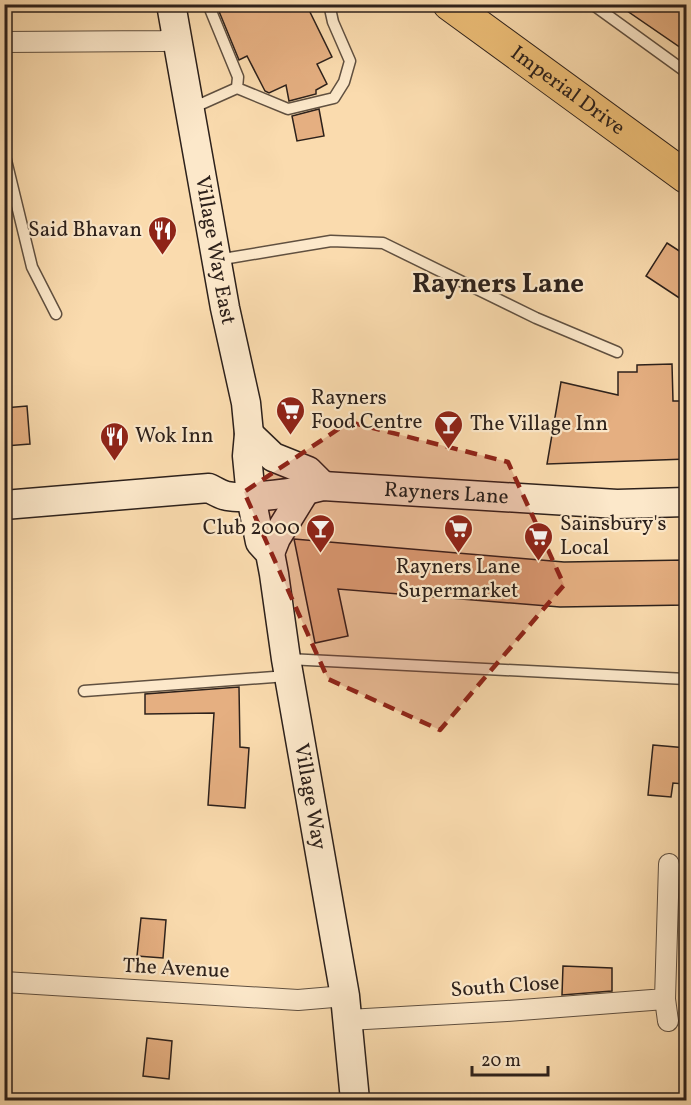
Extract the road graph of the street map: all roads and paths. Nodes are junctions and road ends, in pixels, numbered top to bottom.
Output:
1 (171, 4) edge
2 (208, 4) edge
3 (329, 4) edge
4 (448, 4) edge
5 (592, 4) edge
6 (177, 39) junction
7 (4, 42) edge
8 (687, 72) edge
9 (237, 88) junction
10 (189, 109) junction
11 (4, 152) edge
12 (687, 177) edge
13 (218, 260) junction
14 (56, 314) dead end
15 (617, 352) dead end
16 (248, 445) junction
17 (209, 488) junction
18 (314, 488) junction
19 (251, 497) junction
20 (687, 502) edge
21 (4, 505) edge
22 (270, 553) junction
23 (288, 667) junction
24 (687, 679) edge
25 (84, 691) dead end
26 (669, 864) dead end
27 (4, 982) edge
28 (665, 999) junction
29 (347, 1008) junction
30 (668, 1021) dead end
31 (355, 1101) edge

1 - 6 street, Village Way East
2 - 9 lane
3 - 9 lane
4 - 12 main road, Imperial Drive
5 - 8 lane
6 - 7 street
6 - 10 street, Village Way East
9 - 10 lane
10 - 13 street, Village Way East
11 - 14 lane
13 - 15 lane
13 - 16 street, Village Way East
16 - 17 street
16 - 18 street
16 - 19 street, Village Way East
17 - 19 street, Rayners Lane
17 - 21 street, Rayners Lane
18 - 19 street, Rayners Lane
18 - 20 street, Rayners Lane
18 - 22 street
19 - 22 street, Village Way
22 - 23 street, Village Way
23 - 24 lane
23 - 25 lane
23 - 29 street, Village Way
26 - 28 street
27 - 29 street, The Avenue
28 - 29 street, South Close
28 - 30 street
29 - 31 street, Village Way

